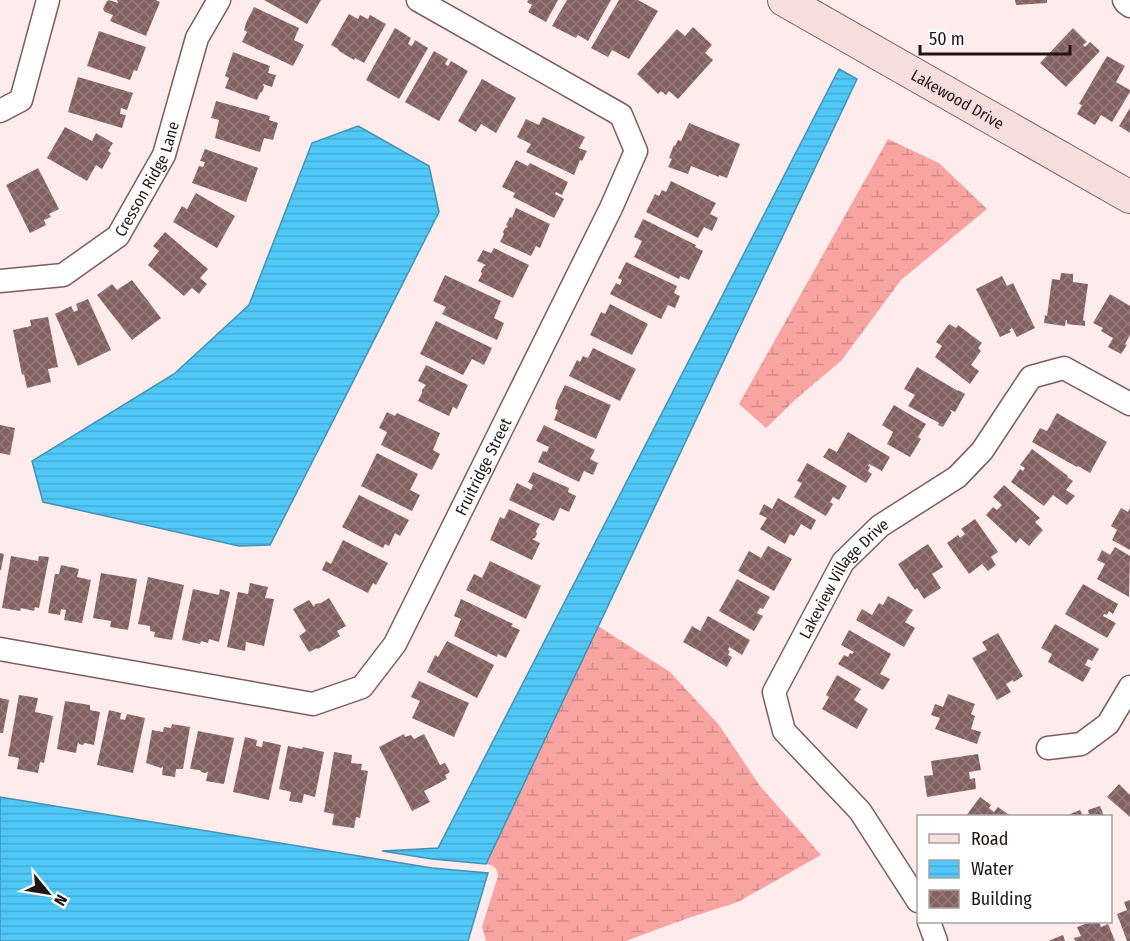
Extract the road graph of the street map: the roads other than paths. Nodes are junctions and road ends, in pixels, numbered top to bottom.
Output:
1 (48, 0) edge
2 (219, 0) edge
3 (418, 0) edge
4 (784, 0) edge
5 (1124, 0) edge
6 (1130, 6) edge
7 (0, 111) edge
8 (1130, 197) edge
9 (0, 281) edge
10 (1130, 404) edge
11 (0, 649) edge
12 (1130, 687) edge
13 (1048, 748) dead end
14 (917, 899) edge
15 (930, 923) edge
16 (936, 941) edge

1 - 7 street
2 - 9 street, Cresson Ridge Lane
3 - 11 street, Fruitridge Street
4 - 8 street, Lakewood Drive
5 - 6 street
10 - 14 street, Lakeview Village Drive
12 - 13 street
15 - 16 street

